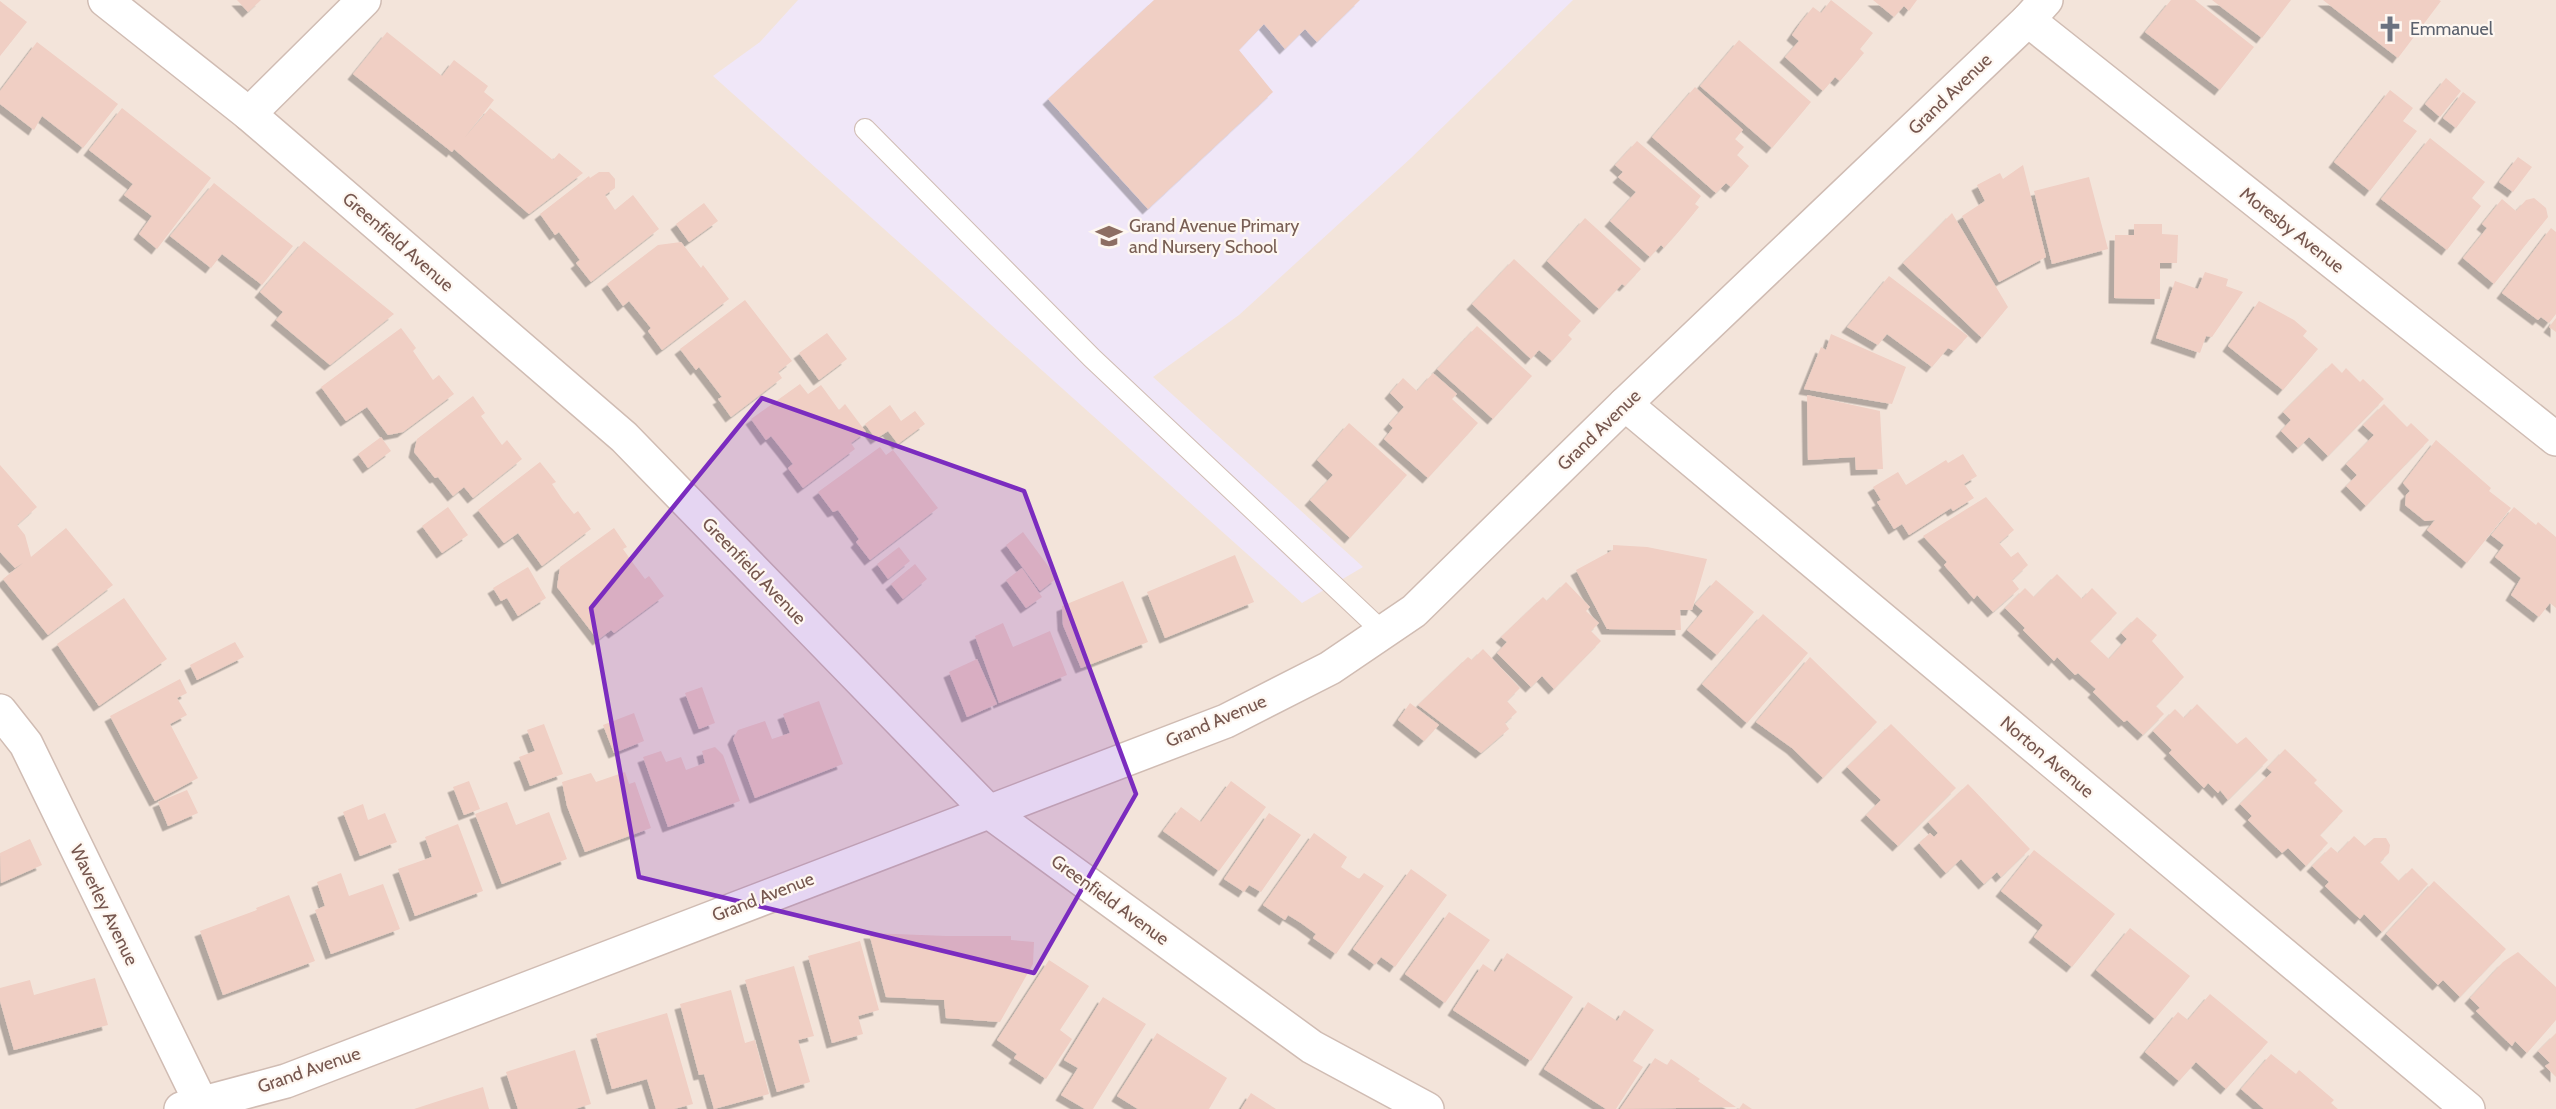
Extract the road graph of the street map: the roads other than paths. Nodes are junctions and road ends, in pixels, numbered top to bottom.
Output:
1 (105, 0) edge
2 (364, 0) edge
3 (2037, 10) edge
4 (249, 114) junction
5 (865, 129) dead end
6 (1625, 404) junction
7 (2556, 439) edge
8 (1383, 632) junction
9 (0, 711) edge
10 (988, 811) junction
11 (191, 1106) edge
12 (1427, 1109) edge
13 (2468, 1109) edge

1 - 4 street, Greenfield Avenue
2 - 4 street
3 - 6 street, Grand Avenue
3 - 7 street, Moresby Avenue
4 - 10 street, Greenfield Avenue
5 - 8 lane
6 - 8 street, Grand Avenue
6 - 13 street, Norton Avenue
8 - 10 street, Grand Avenue
9 - 11 street, Waverley Avenue
10 - 11 street, Grand Avenue
10 - 12 street, Greenfield Avenue

